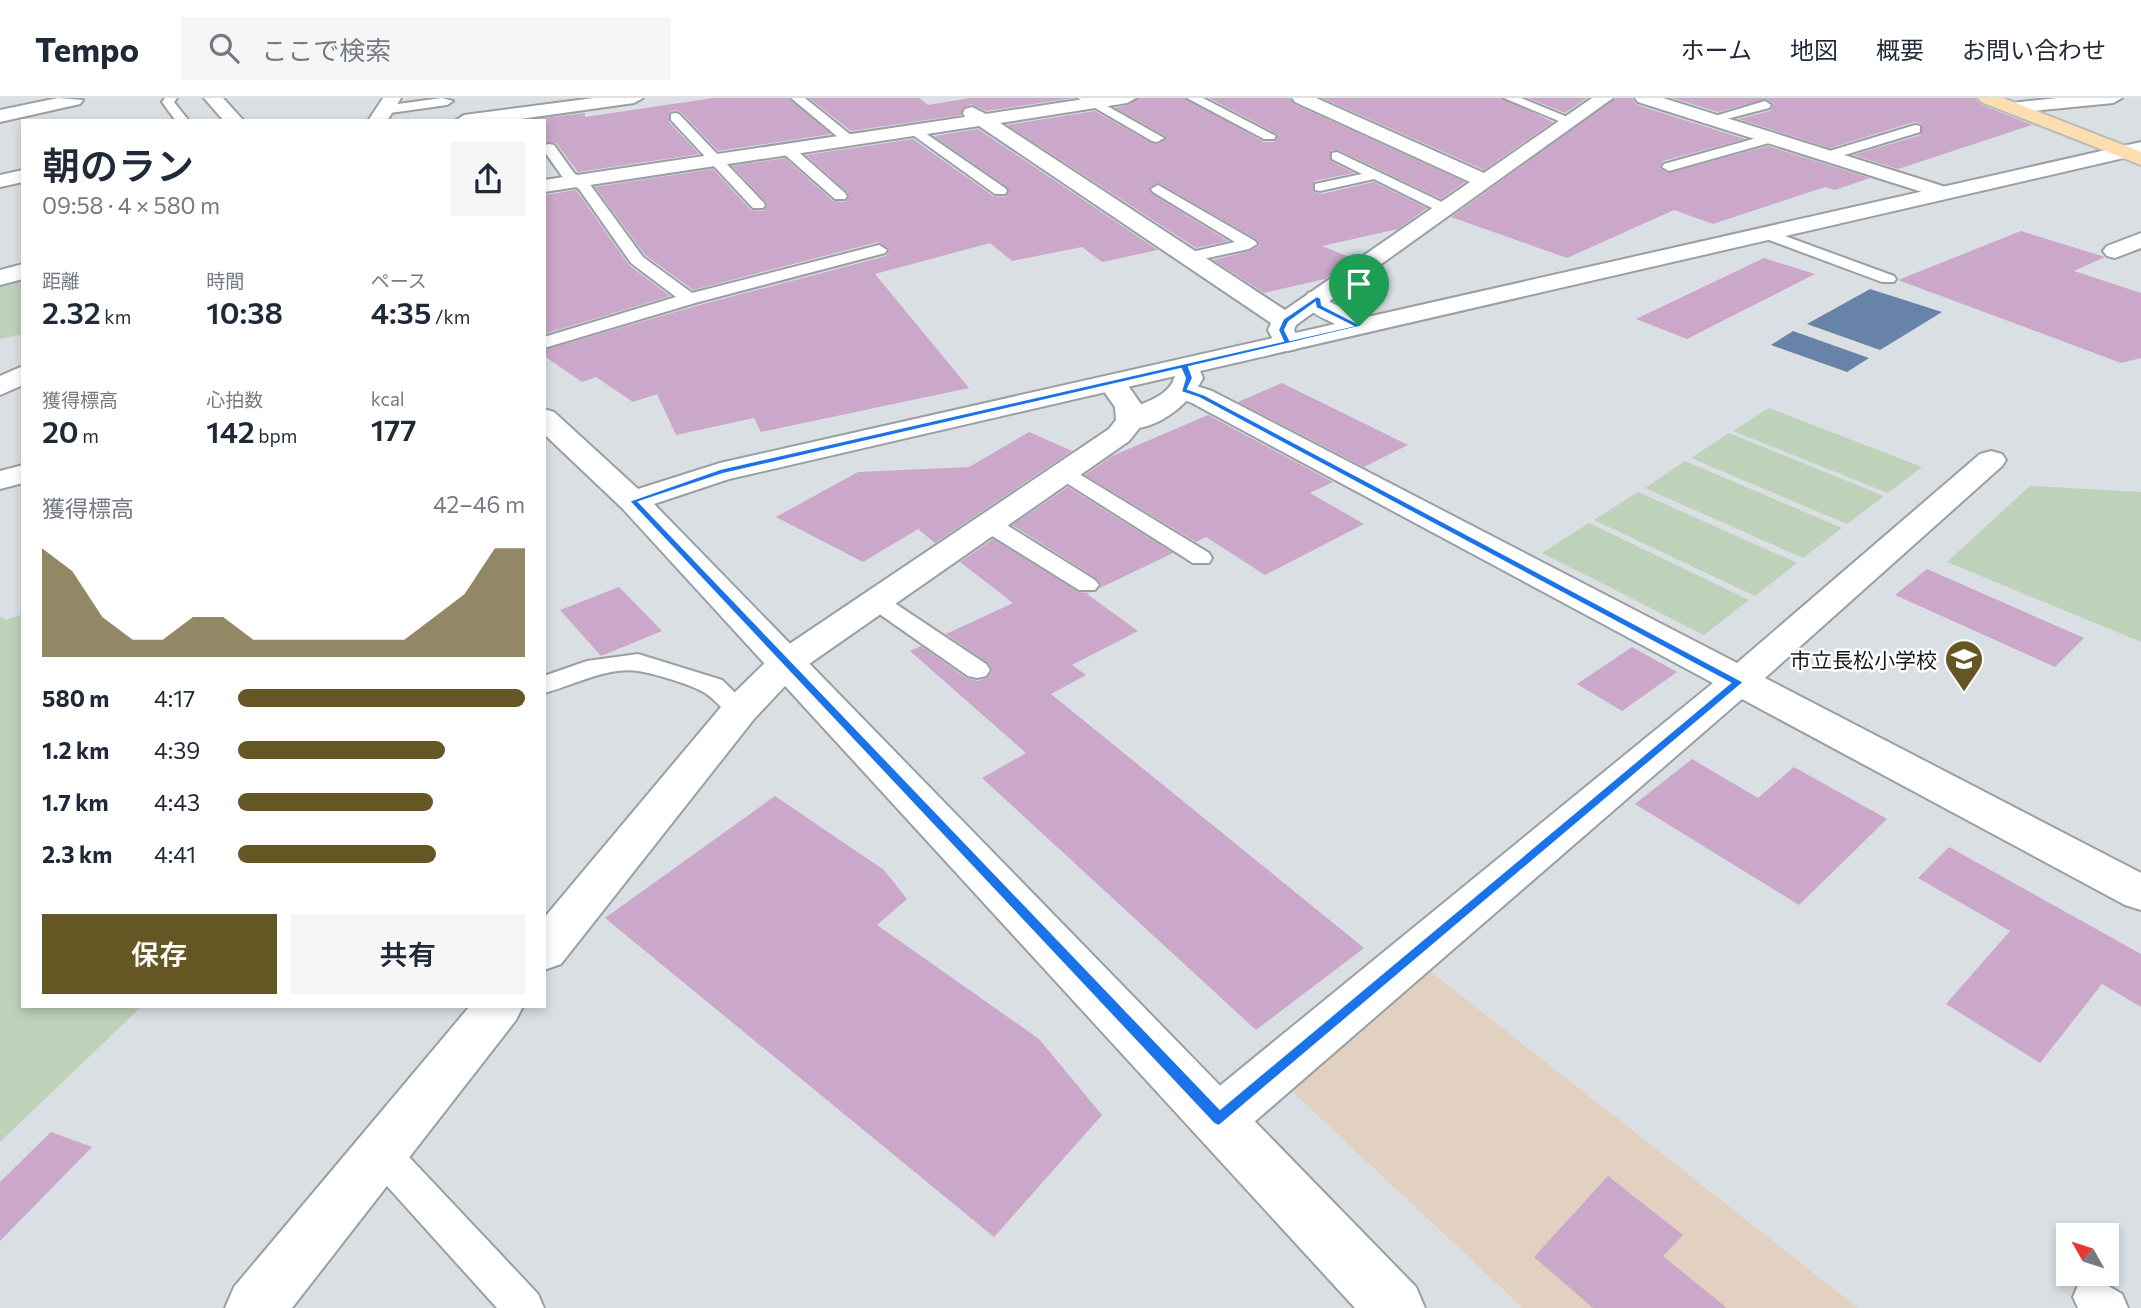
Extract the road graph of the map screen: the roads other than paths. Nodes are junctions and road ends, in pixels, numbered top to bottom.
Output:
1 (171, 98) edge
2 (213, 98) edge
3 (634, 98) edge
4 (797, 98) edge
5 (1127, 98) edge
6 (1193, 98) edge
7 (1301, 98) edge
8 (1510, 98) edge
9 (1604, 98) edge
10 (1644, 98) edge
11 (1987, 98) edge
12 (2113, 98) edge
13 (74, 100) dead end
14 (447, 101) dead end
15 (1089, 101) edge
16 (961, 105) dead end
17 (1765, 105) dead end
18 (2011, 108) junction
19 (384, 110) edge
20 (0, 116) edge
21 (675, 117) dead end
22 (181, 119) edge
23 (230, 119) edge
24 (479, 119) edge
25 (1711, 119) junction
26 (983, 120) junction
27 (1571, 121) junction
28 (1915, 129) dead end
29 (915, 130) junction
30 (1269, 136) dead end
31 (1157, 138) dead end
32 (1771, 138) junction
33 (850, 140) junction
34 (549, 148) dead end
35 (788, 150) junction
36 (2135, 153) edge
37 (1337, 156) dead end
38 (1828, 156) junction
39 (716, 160) junction
40 (1669, 167) dead end
41 (1376, 175) junction
42 (21, 176) edge
43 (0, 181) edge
44 (577, 181) junction
45 (1485, 181) junction
46 (546, 187) edge
47 (1320, 187) dead end
48 (1158, 188) dead end
49 (1000, 191) dead end
50 (1944, 193) junction
51 (840, 197) dead end
52 (758, 205) dead end
53 (1446, 209) junction
54 (1766, 234) junction
55 (2141, 240) edge
56 (879, 250) dead end
57 (2115, 251) dead end
58 (1189, 257) junction
59 (21, 272) edge
60 (0, 278) edge
61 (1888, 279) dead end
62 (1317, 298) junction
63 (690, 299) junction
64 (1359, 326) junction
65 (1286, 332) junction
66 (546, 342) edge
67 (21, 375) edge
68 (1184, 378) junction
69 (1112, 383) junction
70 (0, 387) edge
71 (546, 420) edge
72 (1131, 421) junction
73 (1991, 460) dead end
74 (1064, 472) junction
75 (633, 501) junction
76 (989, 524) junction
77 (1201, 558) dead end
78 (1087, 585) dead end
79 (876, 601) junction
80 (786, 663) junction
81 (976, 670) dead end
82 (1738, 682) junction
83 (546, 684) edge
84 (740, 710) junction
85 (2141, 893) edge
86 (546, 949) edge
87 (497, 1008) edge
88 (1219, 1119) junction
89 (381, 1153) junction
90 (255, 1308) edge
91 (524, 1308) edge
92 (1395, 1308) edge

1 - 22 lane
2 - 23 street
3 - 24 street
4 - 33 lane
5 - 15 street
6 - 30 lane
7 - 45 street
8 - 27 lane
9 - 27 street
10 - 25 street
11 - 18 main road
12 - 18 street
13 - 20 street
14 - 19 lane
15 - 26 street
15 - 31 lane
16 - 26 street
17 - 25 lane
18 - 36 main road
21 - 39 lane
25 - 32 street
26 - 29 street
26 - 58 street
27 - 45 street
28 - 38 lane
29 - 33 street
29 - 49 lane
32 - 38 street
32 - 40 lane
33 - 35 street
34 - 44 lane
35 - 39 street
35 - 51 lane
36 - 50 street
37 - 41 lane
38 - 50 street
39 - 44 street
39 - 52 lane
41 - 47 lane
41 - 53 lane
42 - 43 street
44 - 46 street
44 - 63 lane
45 - 53 street
48 - 58 lane
50 - 54 street
53 - 62 street
54 - 61 lane
54 - 64 street
55 - 57 street
56 - 63 lane
58 - 65 street
59 - 60 street
62 - 64 street
62 - 65 street
63 - 66 lane
64 - 65 street
65 - 68 street
67 - 70 street
68 - 69 street
68 - 72 street
68 - 82 street
69 - 72 street
69 - 75 street
71 - 75 street
72 - 74 street
73 - 82 street
74 - 76 street
74 - 77 lane
75 - 80 street
76 - 78 lane
76 - 79 street
79 - 80 street
79 - 81 lane
80 - 84 street
80 - 88 street
82 - 85 street
82 - 88 street
83 - 84 lane
84 - 86 street
87 - 89 street
88 - 92 street
89 - 90 street
89 - 91 lane

